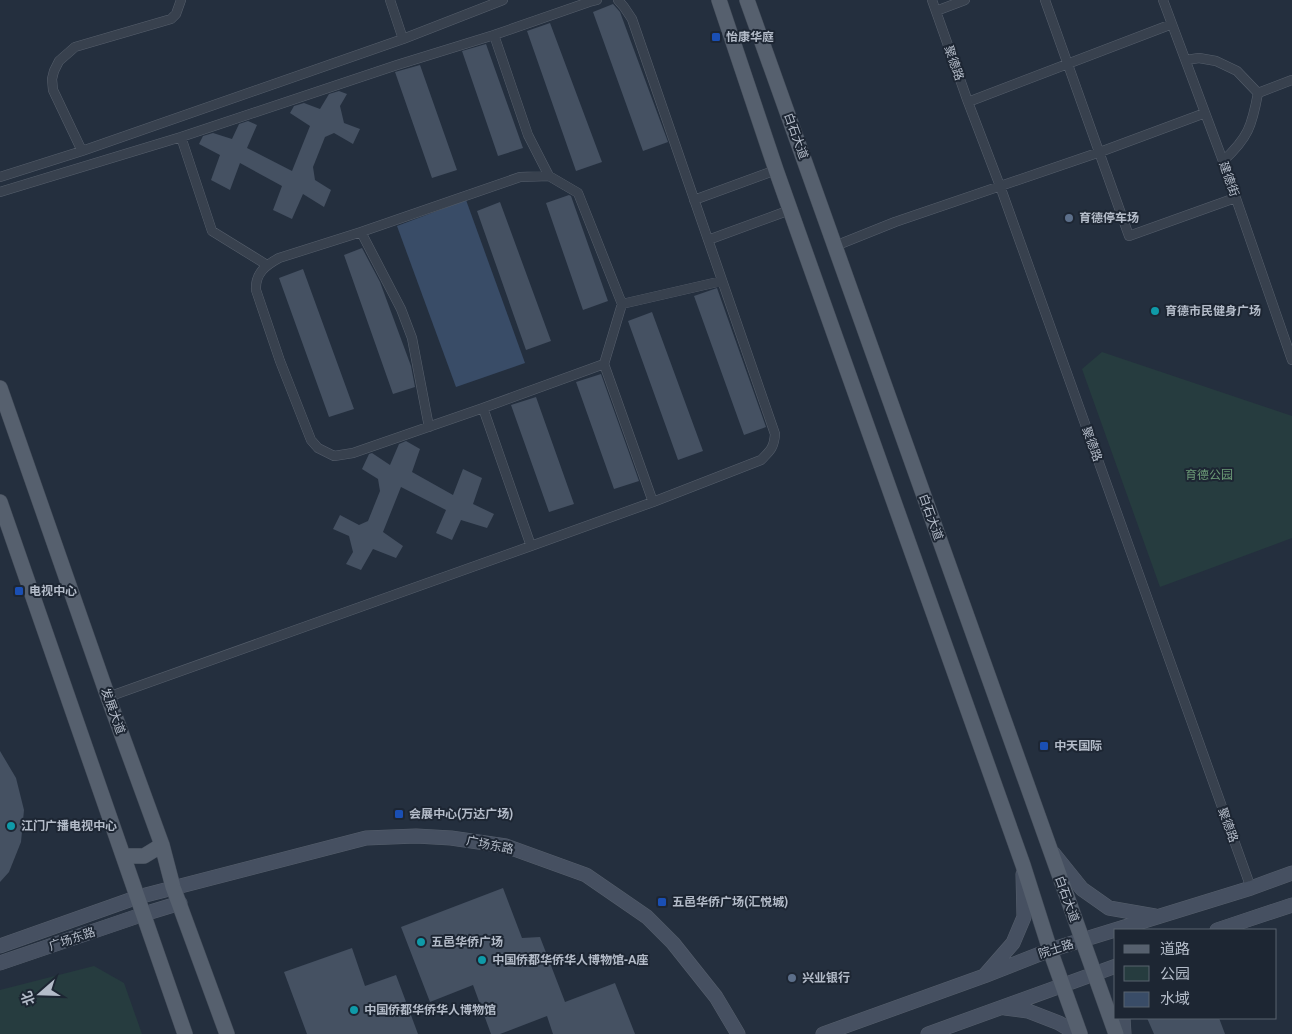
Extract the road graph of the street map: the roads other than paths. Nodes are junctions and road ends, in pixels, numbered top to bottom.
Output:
1 (181, 0) edge
2 (390, 0) edge
3 (503, 0) edge
4 (597, 0) edge
5 (618, 0) edge
6 (719, 0) edge
7 (747, 0) edge
8 (932, 0) edge
9 (965, 0) edge
10 (1044, 0) edge
11 (1163, 0) edge
12 (936, 11) junction
13 (1172, 24) junction
14 (494, 35) junction
15 (403, 39) junction
16 (1186, 60) junction
17 (1068, 65) junction
18 (1292, 80) edge
19 (1258, 93) junction
20 (968, 102) junction
21 (1205, 113) junction
22 (181, 137) junction
23 (82, 151) junction
24 (1100, 152) junction
25 (1223, 161) junction
26 (776, 170) junction
27 (549, 176) junction
28 (0, 177) edge
29 (1000, 186) junction
30 (0, 192) edge
31 (1235, 198) junction
32 (694, 200) junction
33 (790, 210) junction
34 (361, 232) junction
35 (708, 240) junction
36 (835, 246) junction
37 (267, 265) junction
38 (722, 281) junction
39 (622, 304) junction
40 (1292, 360) edge
41 (604, 364) junction
42 (0, 388) edge
43 (483, 408) junction
44 (429, 427) junction
45 (0, 502) edge
46 (653, 502) junction
47 (531, 546) junction
48 (108, 697) junction
49 (162, 845) junction
50 (1049, 848) junction
51 (124, 856) junction
52 (1023, 866) junction
53 (1292, 873) edge
54 (173, 887) junction
55 (1251, 888) junction
56 (138, 897) junction
57 (180, 904) junction
58 (1292, 905) edge
59 (144, 914) junction
60 (1158, 916) junction
61 (1117, 929) edge
62 (1219, 929) edge
63 (1114, 930) edge
64 (1083, 940) junction
65 (0, 946) edge
66 (1050, 950) junction
67 (0, 963) edge
68 (1114, 967) edge
69 (1094, 974) junction
70 (984, 976) junction
71 (1063, 984) junction
72 (1001, 1008) junction
73 (1123, 1019) edge
74 (185, 1034) edge
75 (227, 1034) edge
76 (738, 1034) edge
77 (823, 1034) edge
78 (928, 1034) edge
79 (1079, 1034) edge
80 (1116, 1034) edge
81 (1124, 1034) edge

1 - 23 street
2 - 15 street
3 - 15 street
4 - 14 street
5 - 32 street
6 - 26 main road
7 - 36 main road, 白石大道
8 - 12 street, 聚德路
9 - 12 street
10 - 17 street
11 - 13 street, 建德街
12 - 20 street, 聚德路
13 - 16 street, 建德街
13 - 17 street
14 - 22 street
14 - 27 street
15 - 23 street
16 - 19 street
16 - 21 street, 建德街
17 - 20 street
17 - 24 street
18 - 19 street
19 - 25 street
20 - 29 street, 聚德路
21 - 24 street
21 - 25 street, 建德街
22 - 30 street
22 - 37 street
23 - 28 street
24 - 29 street
24 - 31 street
25 - 31 street, 建德街
26 - 32 street
26 - 33 main road
27 - 34 street
27 - 39 street
29 - 36 street
29 - 55 street, 聚德路
31 - 40 street, 建德街
32 - 35 street
33 - 35 street
33 - 52 main road
34 - 37 street
34 - 44 street
35 - 38 street
36 - 50 main road, 白石大道
37 - 44 street
38 - 39 street
38 - 46 street
39 - 41 street
41 - 43 street
41 - 46 street
42 - 48 main road, 发展大道
43 - 44 street
43 - 47 street
45 - 51 main road
46 - 47 street
47 - 48 street
48 - 49 main road, 发展大道
49 - 51 main road
49 - 54 main road, 发展大道
50 - 60 main road
50 - 64 main road, 白石大道
51 - 56 main road
52 - 66 main road
52 - 70 main road
53 - 55 main road, 院士路
54 - 56 main road, 广场东路
54 - 57 main road, 发展大道
54 - 76 main road, 广场东路
55 - 60 main road, 院士路
56 - 59 main road
56 - 65 main road, 广场东路
57 - 59 main road, 广场东路
57 - 75 main road, 发展大道
58 - 62 main road
59 - 67 main road, 广场东路
59 - 74 main road
60 - 61 main road, 院士路
63 - 64 main road, 院士路
64 - 66 main road, 院士路
64 - 69 main road, 白石大道
66 - 70 main road, 院士路
66 - 71 main road
68 - 69 main road
69 - 71 main road
69 - 80 main road, 白石大道
70 - 77 main road, 院士路
71 - 72 main road
71 - 79 main road
72 - 78 main road
72 - 79 main road
73 - 81 main road

